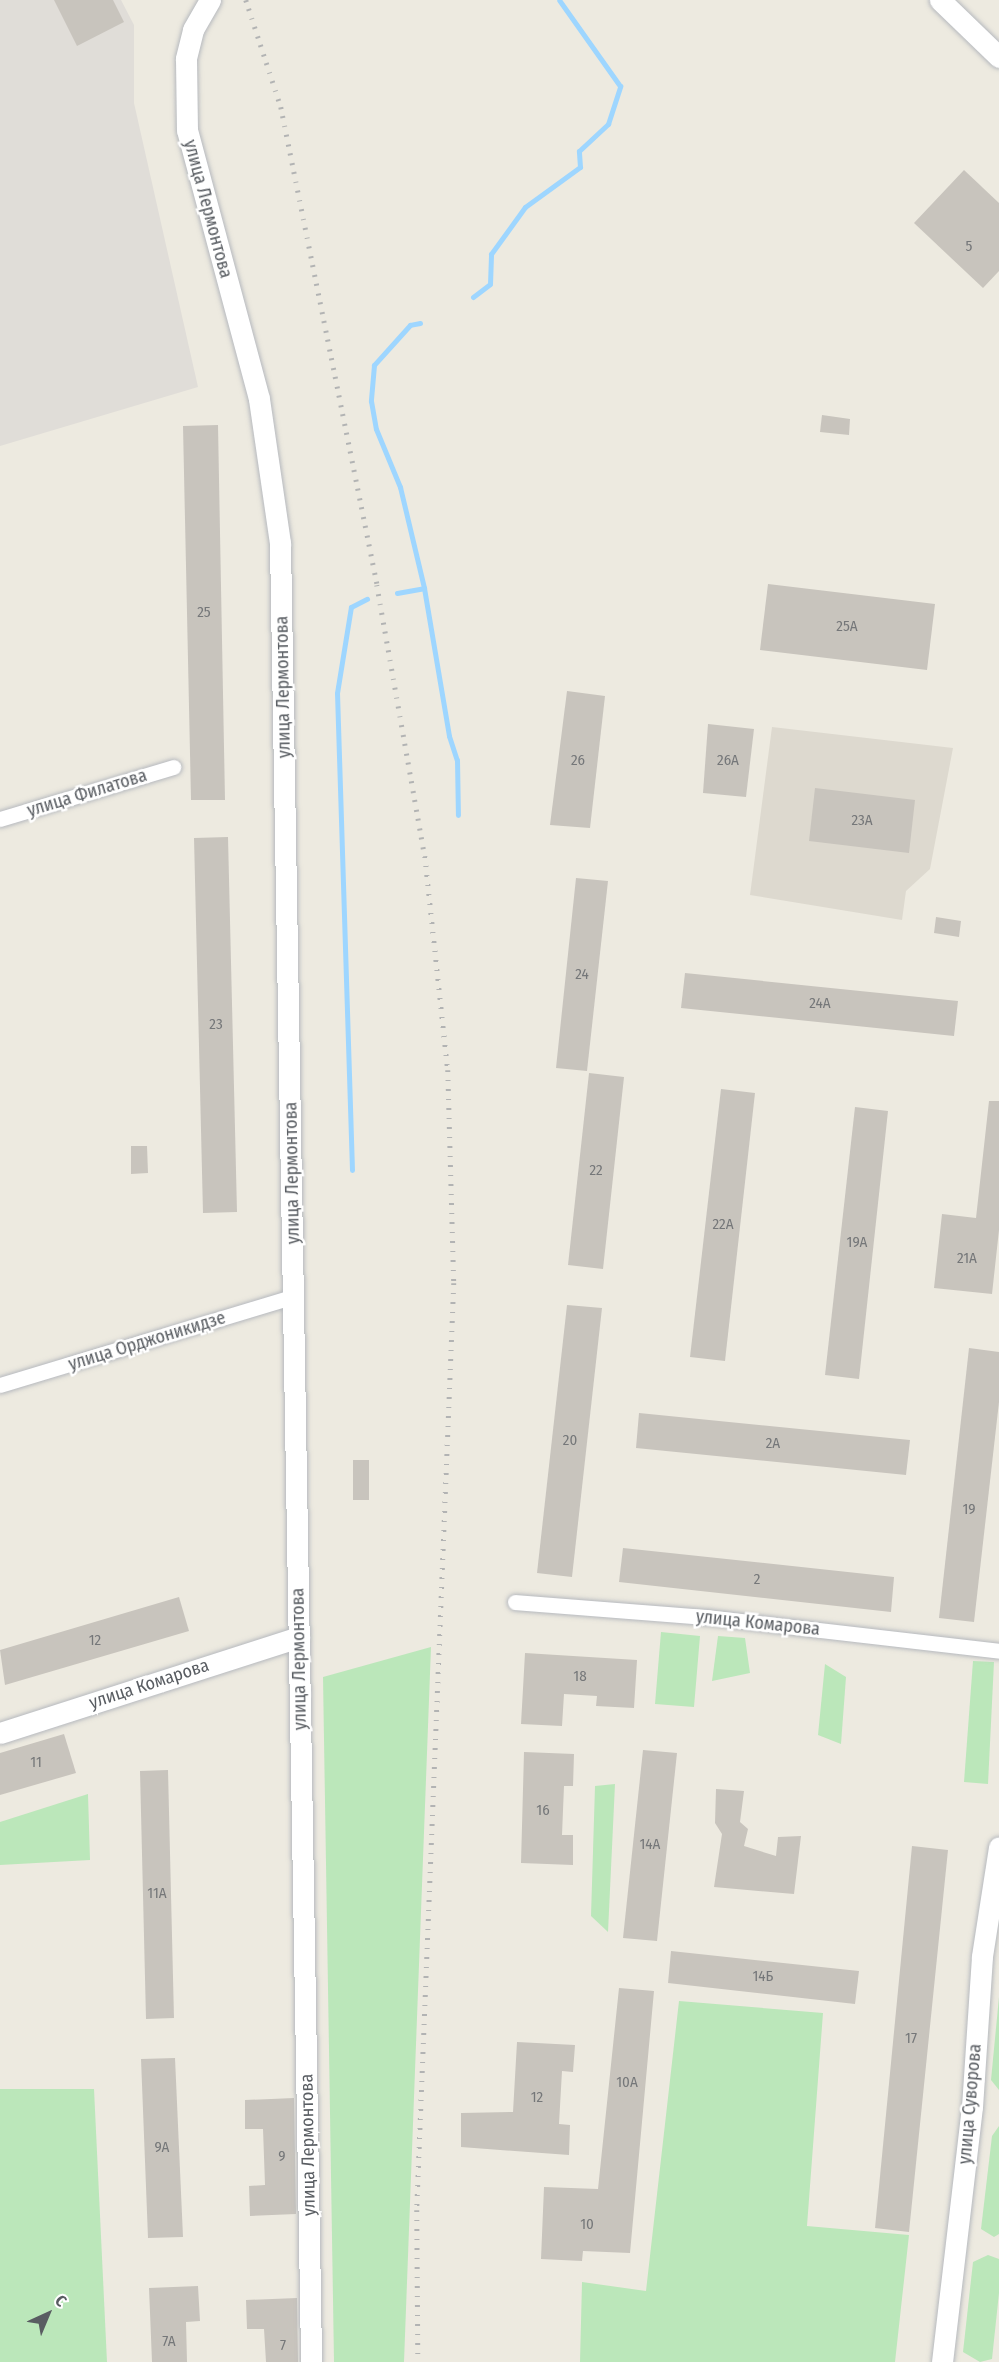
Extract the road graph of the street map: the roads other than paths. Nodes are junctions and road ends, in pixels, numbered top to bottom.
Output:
1 (210, 0) edge
2 (940, 0) edge
3 (999, 57) edge
4 (173, 768) dead end
5 (0, 819) edge
6 (294, 1296) junction
7 (0, 1384) edge
8 (515, 1602) dead end
9 (299, 1637) junction
10 (999, 1651) edge
11 (0, 1733) edge
12 (999, 1846) edge
13 (311, 2362) edge
14 (942, 2362) edge

1 - 6 main road, улица Лермонтова
2 - 3 main road
4 - 5 street, улица Филатова
6 - 7 street, улица Орджоникидзе
6 - 9 main road, улица Лермонтова
8 - 10 street, улица Комарова
9 - 11 main road, улица Комарова
9 - 13 main road, улица Лермонтова
12 - 14 main road, улица Суворова

